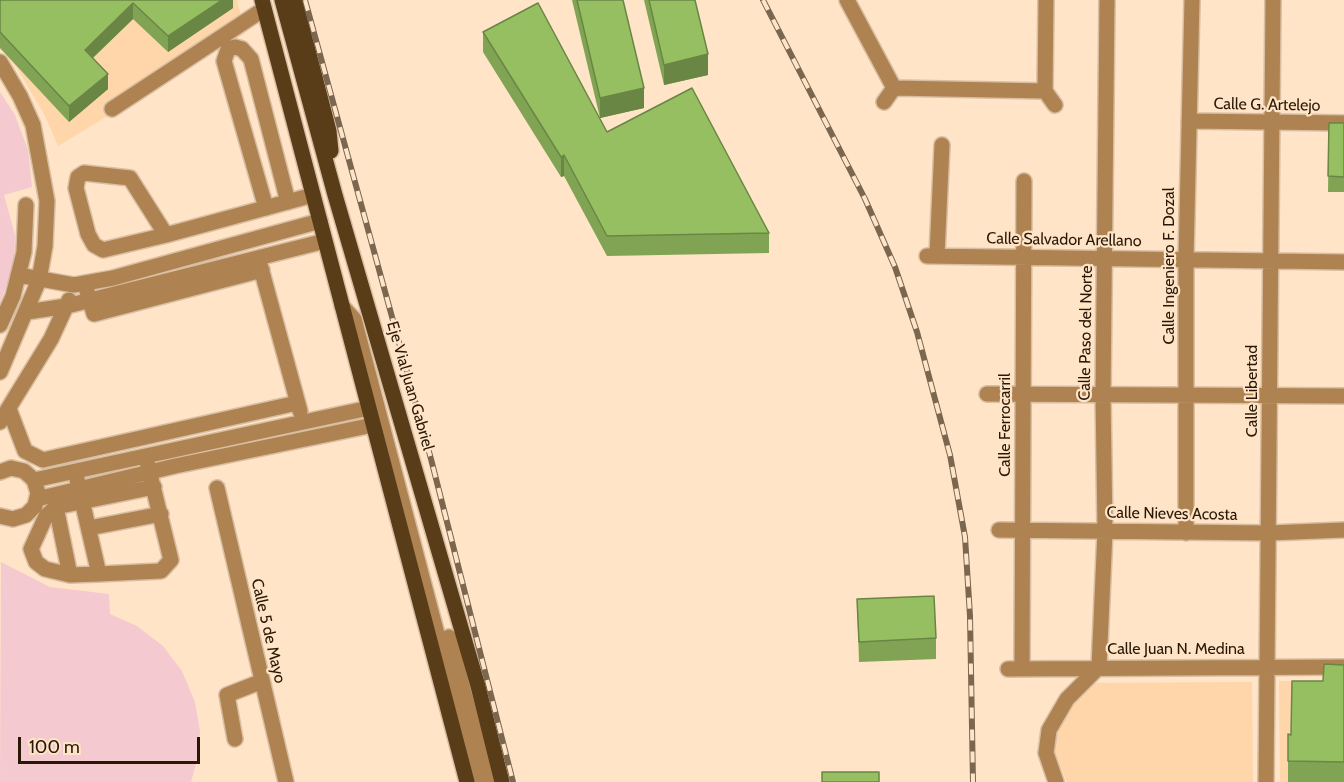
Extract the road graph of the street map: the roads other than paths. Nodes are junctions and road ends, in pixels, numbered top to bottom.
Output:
1 (282, 0) edge
2 (295, 0) edge
3 (847, 0) edge
4 (1046, 0) edge
5 (1107, 0) edge
6 (1192, 0) edge
7 (1274, 0) edge
8 (263, 4) edge
9 (0, 62) edge
10 (894, 88) junction
11 (1045, 91) junction
12 (884, 102) dead end
13 (1055, 105) dead end
14 (112, 109) dead end
15 (1189, 122) junction
16 (1344, 123) edge
17 (1273, 124) junction
18 (942, 145) dead end
19 (1024, 181) dead end
20 (313, 195) junction
21 (335, 195) junction
22 (288, 202) junction
23 (26, 205) dead end
24 (266, 208) junction
25 (320, 221) junction
26 (166, 235) junction
27 (254, 239) junction
28 (325, 241) junction
29 (1023, 257) junction
30 (186, 258) junction
31 (1105, 259) junction
32 (1186, 259) junction
33 (1271, 261) junction
34 (1344, 262) edge
35 (260, 263) junction
36 (18, 275) junction
37 (119, 276) junction
38 (39, 280) junction
39 (192, 281) junction
40 (80, 284) junction
41 (126, 299) junction
42 (90, 300) junction
43 (368, 305) junction
44 (67, 306) junction
45 (342, 306) junction
46 (27, 312) junction
47 (0, 325) edge
48 (2, 366) edge
49 (987, 394) dead end
50 (1022, 394) junction
51 (1103, 395) junction
52 (1186, 395) junction
53 (1270, 395) junction
54 (1344, 396) edge
55 (297, 403) junction
56 (9, 408) junction
57 (369, 408) junction
58 (228, 420) junction
59 (0, 422) edge
60 (302, 422) junction
61 (373, 425) junction
62 (166, 434) junction
63 (234, 437) junction
64 (307, 437) junction
65 (91, 450) junction
66 (170, 450) junction
67 (237, 452) junction
68 (146, 456) junction
69 (95, 466) junction
70 (175, 466) junction
71 (75, 470) junction
72 (0, 472) edge
73 (34, 480) junction
74 (152, 480) junction
75 (217, 488) dead end
76 (81, 495) junction
77 (37, 499) junction
78 (56, 507) junction
79 (160, 514) junction
80 (2, 522) edge
81 (88, 528) junction
82 (1023, 529) junction
83 (999, 530) dead end
84 (1344, 530) edge
85 (1105, 531) junction
86 (1186, 533) junction
87 (1269, 533) junction
88 (99, 574) junction
89 (70, 575) junction
90 (1099, 667) junction
91 (1344, 667) edge
92 (1267, 668) junction
93 (1015, 669) joint
94 (261, 682) junction
95 (235, 739) dead end
96 (286, 782) edge
97 (467, 782) edge
98 (476, 782) edge
99 (488, 782) edge
100 (502, 782) edge
101 (1056, 782) edge
102 (1266, 782) edge

1 - 21 main road, Eje Vial Juan Gabriel
2 - 21 main road
3 - 10 street
4 - 11 street
5 - 31 street, Calle Paso del Norte
6 - 15 street, Calle Ingeniero F. Dozal
7 - 17 street, Calle Libertad
8 - 14 street
8 - 20 main road
9 - 38 street
10 - 11 street
10 - 12 street
11 - 13 street
15 - 17 street, Calle G. Artelejo
15 - 32 street, Calle Ingeniero F. Dozal
16 - 17 street, Calle G. Artelejo
17 - 33 street, Calle Libertad
18 - 29 street, Calle Salvador Arellano
19 - 29 street, Calle Ferrocarril
20 - 22 street
20 - 25 main road
21 - 43 main road, Eje Vial Juan Gabriel
22 - 24 street
22 - 24 street
23 - 36 street
24 - 26 street
25 - 27 street
25 - 28 main road
26 - 26 street
27 - 30 street
27 - 35 street
28 - 35 street
28 - 45 main road
29 - 31 street, Calle Salvador Arellano
29 - 50 street, Calle Ferrocarril
30 - 37 street
30 - 39 street
31 - 32 street, Calle Salvador Arellano
31 - 51 street, Calle Paso del Norte
32 - 33 street, Calle Salvador Arellano
32 - 52 street, Calle Ingeniero F. Dozal
33 - 34 street, Calle Salvador Arellano
33 - 53 street, Calle Libertad
35 - 39 street
35 - 55 street
36 - 38 street
36 - 47 street
37 - 40 street
37 - 41 street
38 - 40 street
38 - 46 street
39 - 41 street
40 - 42 street
40 - 44 street
41 - 42 street
42 - 44 street
43 - 99 street
43 - 100 main road, Eje Vial Juan Gabriel
44 - 46 street
44 - 56 street
45 - 57 main road
45 - 98 street
46 - 48 street
49 - 50 street
50 - 51 street
50 - 82 street, Calle Ferrocarril
51 - 52 street
51 - 85 street, Calle Paso del Norte
52 - 53 street
52 - 86 street, Calle Ingeniero F. Dozal
53 - 54 street
53 - 87 street, Calle Libertad
55 - 58 street
55 - 60 street
56 - 59 street
56 - 65 street
57 - 60 street
57 - 61 main road
58 - 62 street
58 - 63 street
60 - 63 street
60 - 64 street
61 - 64 street
61 - 97 main road
62 - 65 street
62 - 66 street
63 - 66 street
63 - 67 street
64 - 67 street
65 - 69 street
66 - 68 street
66 - 70 street
67 - 70 street
68 - 69 street
68 - 74 street
69 - 71 street
70 - 74 street
71 - 73 street
71 - 76 street
72 - 73 street
73 - 77 street
74 - 76 street
74 - 79 street
75 - 94 street, Calle 5 de Mayo
76 - 77 street
76 - 78 street
76 - 81 street
77 - 80 street
78 - 89 street
78 - 89 street
79 - 81 street
79 - 88 street
81 - 88 street
82 - 83 street, Calle Nieves Acosta
82 - 85 street, Calle Nieves Acosta
82 - 93 street, Calle Ferrocarril
84 - 87 street, Calle Nieves Acosta
85 - 86 street, Calle Nieves Acosta
85 - 90 street, Calle Paso del Norte
86 - 87 street, Calle Nieves Acosta
87 - 92 street, Calle Libertad
88 - 89 street
90 - 92 street, Calle Juan N. Medina
90 - 93 street, Calle Juan N. Medina
90 - 101 street
91 - 92 street, Calle Juan N. Medina
92 - 102 street, Calle Libertad
94 - 95 street
94 - 96 street, Calle 5 de Mayo

